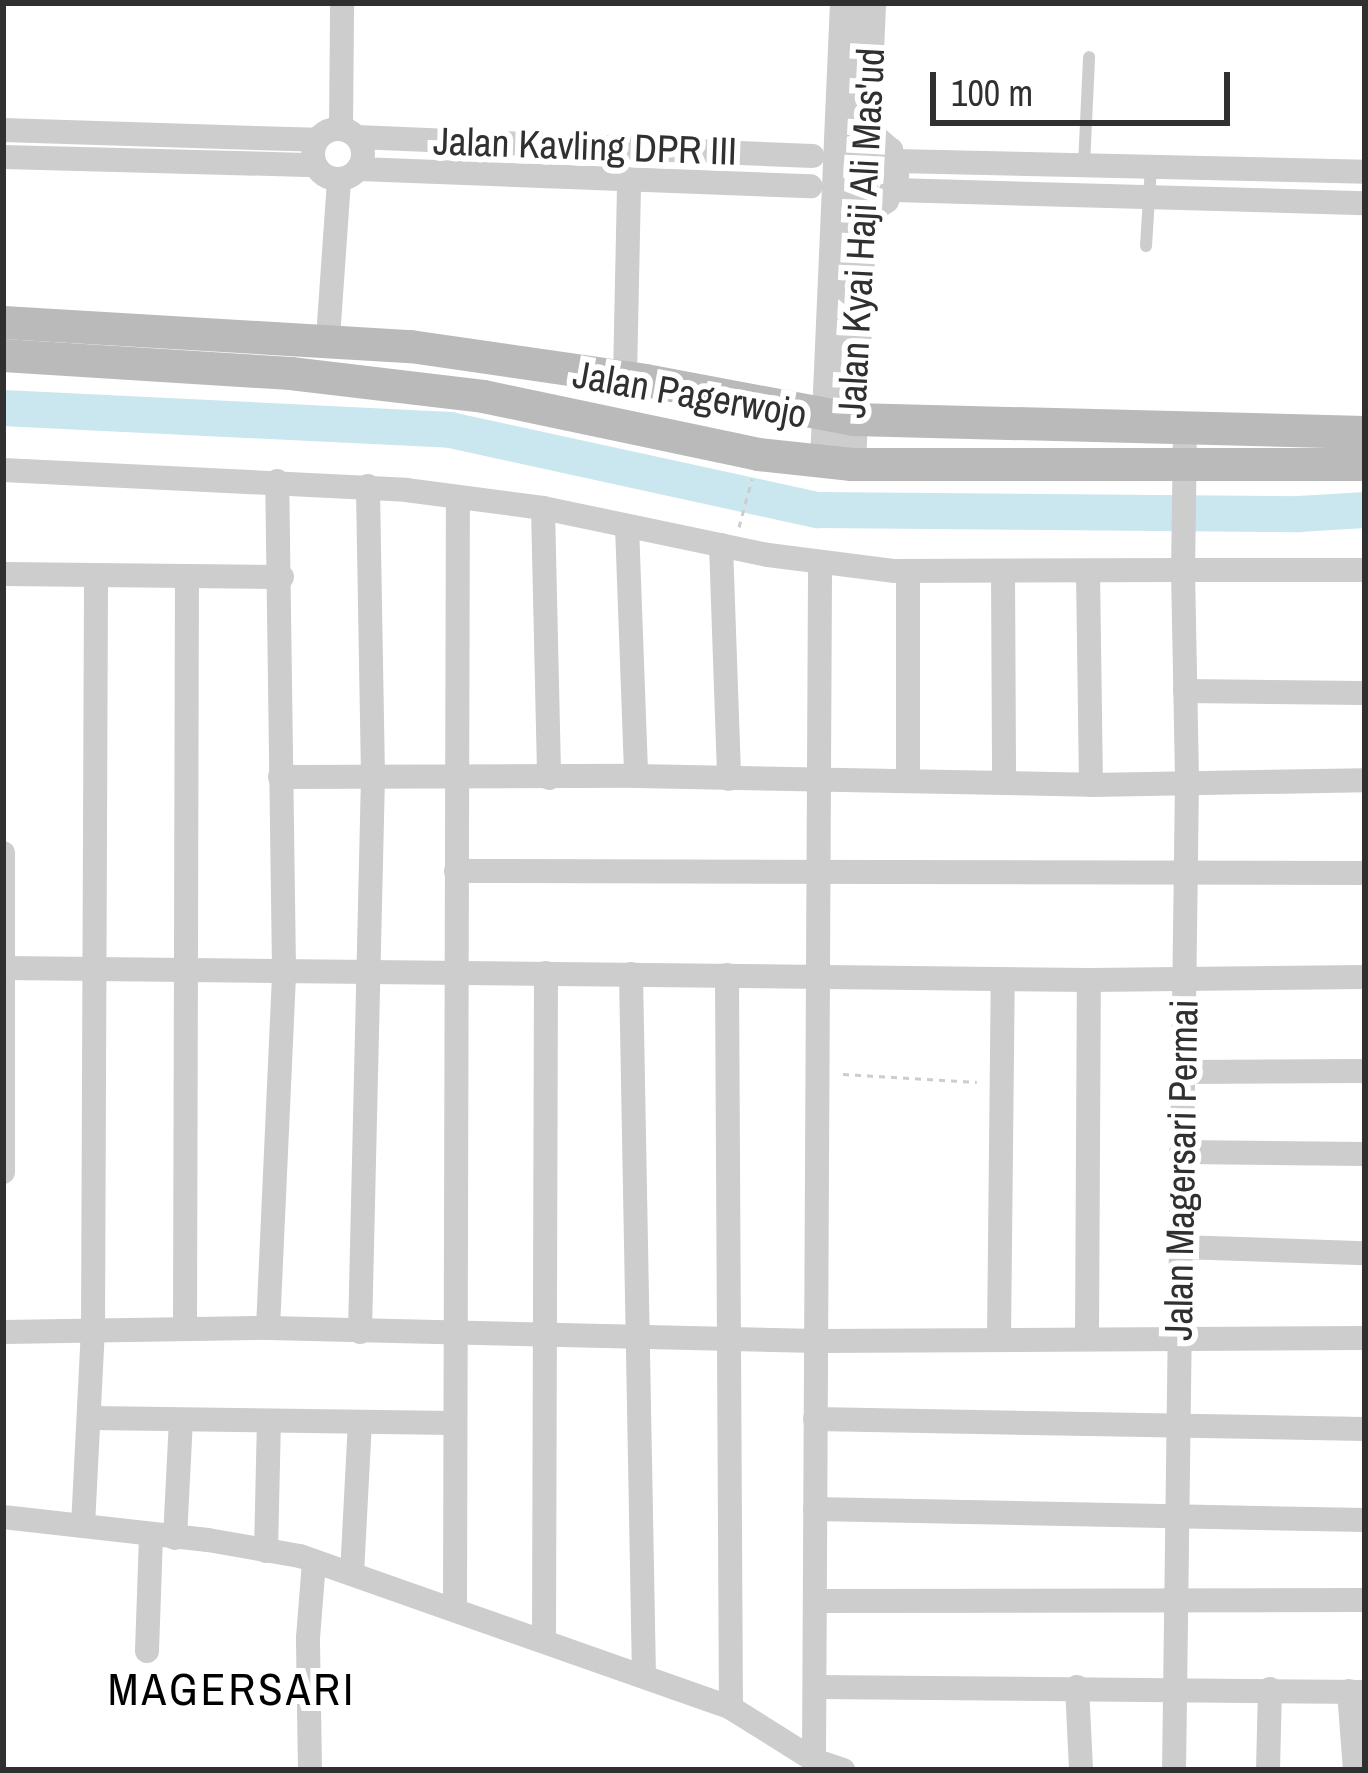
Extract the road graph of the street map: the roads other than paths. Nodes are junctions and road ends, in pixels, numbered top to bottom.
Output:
1 (342, 3) edge
2 (845, 3) edge
3 (871, 3) edge
4 (1089, 57) dead end
5 (855, 125) junction
6 (3, 130) edge
7 (332, 143) junction
8 (813, 156) junction
9 (3, 157) edge
10 (896, 161) junction
11 (1084, 165) junction
12 (1151, 167) junction
13 (1365, 172) edge
14 (349, 174) junction
15 (629, 179) junction
16 (811, 186) junction
17 (894, 190) junction
18 (1150, 196) junction
19 (1365, 203) edge
20 (852, 214) junction
21 (1146, 246) dead end
22 (3, 322) edge
23 (99, 324) junction
24 (328, 338) junction
25 (3, 355) edge
26 (99, 361) junction
27 (626, 377) junction
28 (842, 418) junction
29 (1365, 432) edge
30 (1323, 449) junction
31 (1185, 458) junction
32 (838, 462) junction
33 (1365, 464) edge
34 (3, 470) edge
35 (277, 481) junction
36 (368, 486) junction
37 (458, 496) junction
38 (543, 508) junction
39 (627, 526) junction
40 (721, 545) junction
41 (820, 562) junction
42 (1184, 570) junction
43 (1365, 570) edge
44 (908, 571) junction
45 (1003, 571) junction
46 (1088, 572) junction
47 (3, 574) edge
48 (95, 575) junction
49 (187, 576) junction
50 (282, 577) junction
51 (1185, 691) junction
52 (1365, 693) edge
53 (636, 776) junction
54 (280, 777) junction
55 (373, 777) junction
56 (549, 778) junction
57 (457, 779) junction
58 (729, 779) junction
59 (819, 779) junction
60 (1187, 780) junction
61 (1365, 780) edge
62 (908, 781) junction
63 (1004, 783) junction
64 (1091, 784) junction
65 (3, 853) edge
66 (818, 870) junction
67 (456, 871) junction
68 (1365, 873) edge
69 (1184, 875) junction
70 (95, 967) junction
71 (4, 968) edge
72 (187, 968) junction
73 (284, 969) junction
74 (366, 970) junction
75 (458, 971) junction
76 (546, 973) junction
77 (631, 974) junction
78 (727, 975) junction
79 (820, 976) junction
80 (1365, 977) edge
81 (1003, 979) junction
82 (1089, 980) junction
83 (1184, 980) junction
84 (1365, 1071) edge
85 (1182, 1072) junction
86 (1181, 1152) junction
87 (1365, 1154) edge
88 (3, 1172) edge
89 (1180, 1247) junction
90 (1365, 1253) edge
91 (268, 1328) junction
92 (185, 1329) junction
93 (93, 1331) junction
94 (3, 1332) edge
95 (360, 1332) junction
96 (452, 1335) junction
97 (638, 1336) junction
98 (547, 1337) junction
99 (729, 1337) junction
100 (1087, 1338) junction
101 (1365, 1338) edge
102 (999, 1339) junction
103 (1180, 1339) junction
104 (817, 1341) junction
105 (91, 1418) junction
106 (815, 1419) junction
107 (181, 1420) junction
108 (269, 1421) junction
109 (360, 1422) junction
110 (453, 1424) junction
111 (1178, 1426) junction
112 (1365, 1429) edge
113 (815, 1509) junction
114 (3, 1517) edge
115 (1178, 1519) junction
116 (1365, 1520) edge
117 (83, 1526) junction
118 (163, 1536) junction
119 (266, 1551) junction
120 (314, 1561) junction
121 (352, 1574) junction
122 (1365, 1600) edge
123 (817, 1601) junction
124 (1177, 1601) junction
125 (454, 1609) junction
126 (544, 1640) junction
127 (147, 1651) dead end
128 (644, 1676) junction
129 (815, 1687) junction
130 (1077, 1687) junction
131 (1175, 1687) junction
132 (1270, 1689) junction
133 (1357, 1691) edge
134 (731, 1708) junction
135 (814, 1760) junction
136 (310, 1770) edge
137 (843, 1770) edge
138 (1081, 1770) edge
139 (1174, 1770) edge
140 (1268, 1770) edge
141 (1354, 1770) edge

1 - 7 street
2 - 5 street, Jalan Kyai Haji Ali Mas'ud
3 - 5 street, Jalan Kyai Haji Ali Mas'ud
4 - 11 lane
5 - 8 street
5 - 10 street
5 - 20 street, Jalan Kyai Haji Ali Mas'ud
6 - 7 street, Jalan Kavling DPR III
7 - 8 street, Jalan Kavling DPR III
7 - 9 street, Jalan Kavling DPR III
7 - 14 street
7 - 14 street
8 - 16 street
10 - 11 street
10 - 17 street
11 - 12 street
12 - 13 street
12 - 18 lane
14 - 15 street, Jalan Kavling DPR III
14 - 24 street
15 - 16 street, Jalan Kavling DPR III
15 - 27 street
16 - 20 street
17 - 18 street
17 - 20 street
18 - 19 street
18 - 21 lane
20 - 28 street, Jalan Kyai Haji Ali Mas'ud
22 - 23 main road, Jalan Pagerwojo
23 - 24 main road, Jalan Pagerwojo
23 - 26 main road
24 - 27 main road, Jalan Pagerwojo
25 - 26 main road, Jalan Pagerwojo
26 - 32 main road, Jalan Pagerwojo
27 - 28 main road, Jalan Pagerwojo
28 - 31 main road, Jalan Pagerwojo
28 - 32 street, Jalan Kyai Haji Ali Mas'ud
29 - 30 main road, Jalan Pagerwojo
30 - 31 main road, Jalan Pagerwojo
30 - 33 main road, Jalan Pagerwojo
31 - 32 main road, Jalan Pagerwojo
31 - 42 street, Jalan Magersari Permai
34 - 35 street
35 - 36 street
35 - 50 street
36 - 37 street
36 - 55 street
37 - 38 street
37 - 57 street
38 - 39 street
38 - 56 street
39 - 40 street
39 - 53 street
40 - 41 street
40 - 58 street
41 - 44 street
41 - 59 street
42 - 43 street
42 - 46 street
42 - 51 street, Jalan Magersari Permai
44 - 45 street
44 - 62 street
45 - 46 street
45 - 63 street
46 - 64 street
47 - 48 street
48 - 49 street
48 - 70 street
49 - 50 street
49 - 72 street
50 - 54 street
51 - 52 street
51 - 60 street, Jalan Magersari Permai
53 - 56 street
53 - 58 street
54 - 55 street
54 - 73 street
55 - 57 street
55 - 74 street
56 - 57 street
57 - 67 street
58 - 59 street
59 - 62 street
59 - 66 street
60 - 61 street
60 - 64 street
60 - 69 street, Jalan Magersari Permai
62 - 63 street
63 - 64 street
65 - 71 street
66 - 67 street
66 - 69 street
66 - 79 street
67 - 75 street
68 - 69 street
69 - 83 street, Jalan Magersari Permai
70 - 71 street
70 - 72 street
70 - 93 street
71 - 88 street
72 - 73 street
72 - 92 street
73 - 74 street
73 - 91 street
74 - 75 street
74 - 95 street
75 - 76 street
75 - 96 street
76 - 77 street
76 - 98 street
77 - 78 street
77 - 97 street
78 - 79 street
78 - 99 street
79 - 81 street
79 - 104 street
80 - 83 street
81 - 82 street
81 - 102 street
82 - 83 street
82 - 100 street
83 - 85 street, Jalan Magersari Permai
84 - 85 street
85 - 86 street, Jalan Magersari Permai
86 - 87 street
86 - 89 street, Jalan Magersari Permai
89 - 90 street
89 - 103 street, Jalan Magersari Permai
91 - 92 street
91 - 95 street
92 - 93 street
93 - 94 street
93 - 105 street
95 - 96 street
96 - 98 street
96 - 110 street
97 - 98 street
97 - 99 street
97 - 128 street
98 - 126 street
99 - 104 street
99 - 134 street
100 - 102 street
100 - 103 street
101 - 103 street
102 - 104 street
103 - 111 street, Jalan Magersari Permai
104 - 106 street
105 - 107 street
105 - 117 street
106 - 111 street
106 - 113 street
107 - 108 street
107 - 118 street
108 - 109 street
108 - 119 street
109 - 110 street
109 - 121 street
110 - 125 street
111 - 112 street
111 - 115 street, Jalan Magersari Permai
113 - 115 street
113 - 123 street
114 - 117 street
115 - 116 street
115 - 124 street, Jalan Magersari Permai
117 - 118 street
118 - 119 street
118 - 127 street
119 - 120 street
120 - 121 street
120 - 136 street
121 - 125 street
122 - 124 street
123 - 124 street
123 - 129 street
124 - 131 street, Jalan Magersari Permai
125 - 126 street
126 - 128 street
128 - 134 street
129 - 130 street
129 - 135 street
130 - 131 street
130 - 138 street
131 - 132 street
131 - 139 street, Jalan Magersari Permai
132 - 133 street
132 - 140 street
133 - 141 street
134 - 135 street
135 - 137 street

